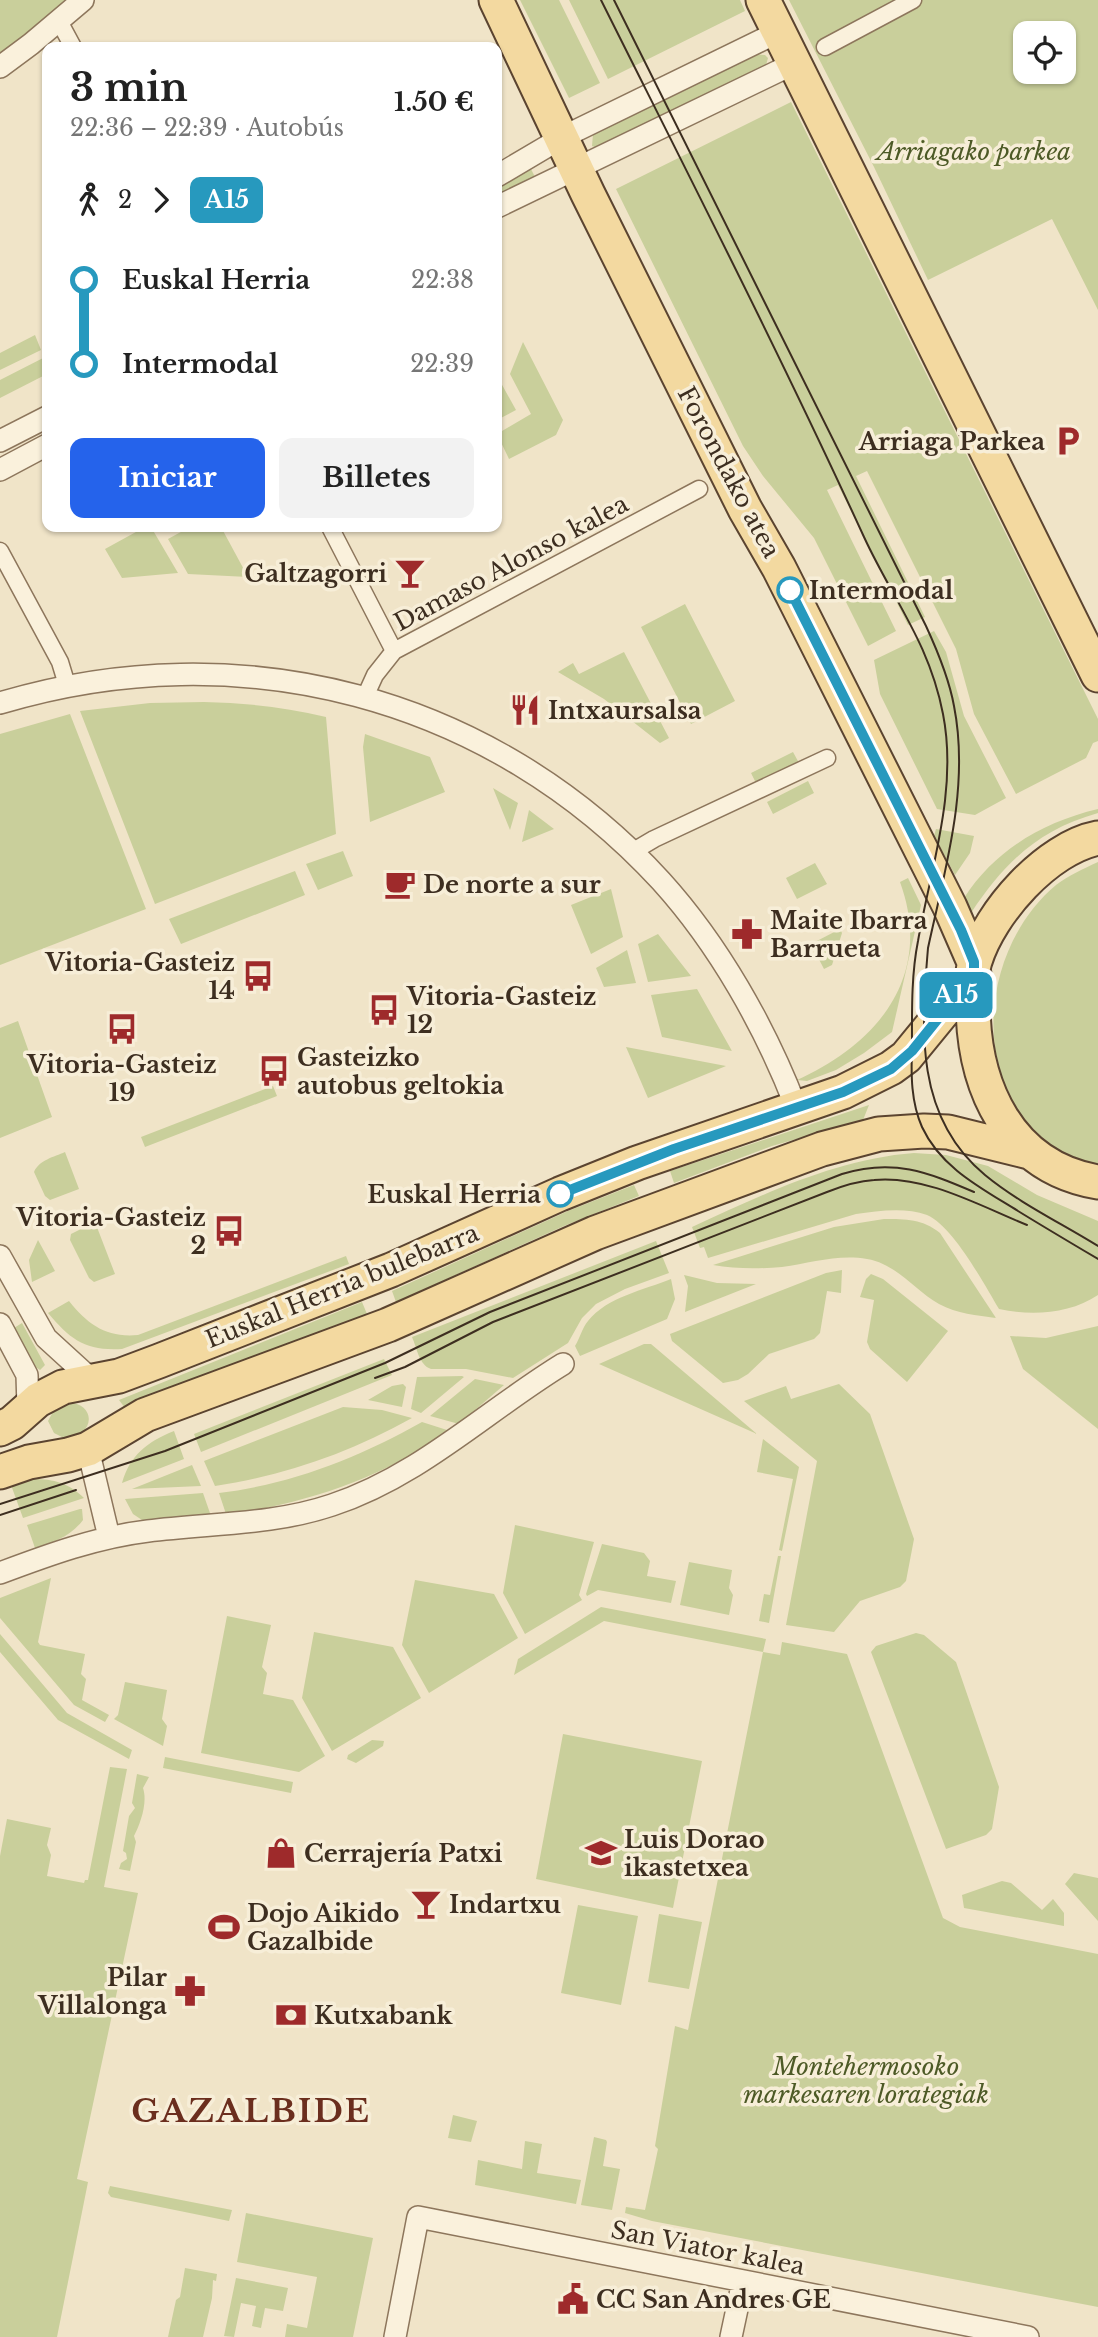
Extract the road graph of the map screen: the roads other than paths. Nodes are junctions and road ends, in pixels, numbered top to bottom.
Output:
1 (83, 0) edge
2 (496, 0) edge
3 (763, 0) edge
4 (913, 0) edge
5 (59, 21) junction
6 (778, 32) junction
7 (70, 42) edge
8 (825, 47) dead end
9 (793, 64) junction
10 (0, 66) edge
11 (562, 137) junction
12 (577, 170) junction
13 (502, 173) edge
14 (502, 204) edge
15 (42, 420) edge
16 (0, 441) edge
17 (42, 447) edge
18 (0, 470) edge
19 (699, 489) dead end
20 (333, 532) edge
21 (0, 551) edge
22 (394, 650) junction
23 (1098, 675) edge
24 (67, 685) junction
25 (365, 697) junction
26 (0, 703) edge
27 (827, 758) dead end
28 (1098, 838) edge
29 (632, 852) junction
30 (974, 968) junction
31 (796, 1107) junction
32 (1029, 1152) junction
33 (1098, 1182) edge
34 (0, 1256) edge
35 (0, 1324) edge
36 (563, 1364) dead end
37 (92, 1380) junction
38 (28, 1408) junction
39 (0, 1429) edge
40 (88, 1449) junction
41 (54, 1457) junction
42 (0, 1472) edge
43 (109, 1538) junction
44 (0, 1573) edge
45 (743, 2281) junction
46 (395, 2337) edge
47 (731, 2337) edge
48 (1028, 2337) edge

1 - 5 street
2 - 11 main road, Forondako atea
3 - 6 main road
4 - 8 street
5 - 7 street
5 - 10 street
6 - 9 main road
6 - 11 street
9 - 12 street
9 - 23 main road
11 - 12 main road, Forondako atea
11 - 13 street
12 - 14 street
12 - 30 main road, Forondako atea
15 - 16 street
17 - 18 street
19 - 22 street, Damaso Alonso kalea
20 - 22 street
21 - 24 street
22 - 25 street, Damaso Alonso kalea
24 - 25 street
24 - 26 street
25 - 29 street
27 - 29 street
28 - 30 main road, Euskal Herria bulebarra
29 - 31 street
30 - 31 main road, Euskal Herria bulebarra
30 - 32 main road
31 - 37 main road, Euskal Herria bulebarra
32 - 33 main road
32 - 40 main road, Euskal Herria bulebarra
34 - 37 street
35 - 38 street
36 - 43 street
37 - 38 main road, Euskal Herria bulebarra
38 - 39 main road, Euskal Herria bulebarra
38 - 41 main road
40 - 41 main road, Euskal Herria bulebarra
40 - 43 street
41 - 42 main road, Euskal Herria bulebarra
43 - 44 street
45 - 46 street, San Viator kalea
45 - 47 street
45 - 48 street, San Viator kalea

